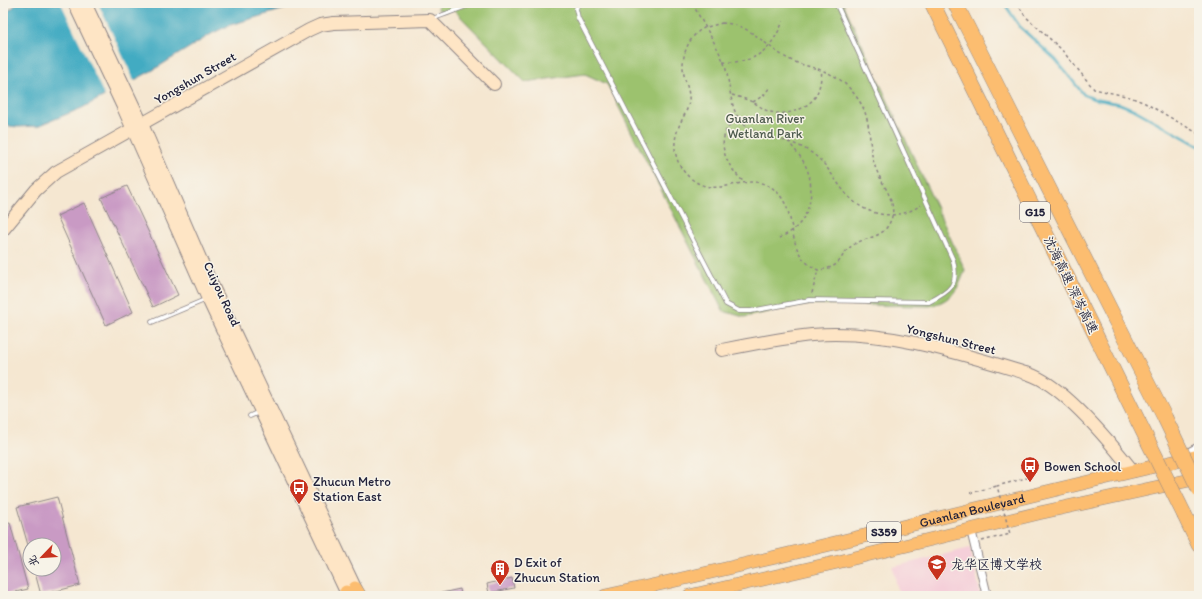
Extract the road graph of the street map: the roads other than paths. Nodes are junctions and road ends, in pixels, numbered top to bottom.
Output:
1 (74, 3) edge
2 (85, 3) edge
3 (475, 3) edge
4 (578, 3) edge
5 (836, 3) edge
6 (932, 3) edge
7 (955, 3) edge
8 (430, 20) junction
9 (494, 84) dead end
10 (130, 109) junction
11 (138, 127) junction
12 (3, 230) edge
13 (208, 299) junction
14 (152, 322) dead end
15 (722, 350) dead end
16 (266, 409) junction
17 (250, 416) dead end
18 (1199, 447) edge
19 (1199, 456) edge
20 (1163, 464) junction
21 (1133, 471) junction
22 (1199, 478) edge
23 (1199, 489) edge
24 (972, 530) junction
25 (1199, 545) edge
26 (352, 594) edge
27 (605, 596) edge
28 (689, 596) edge
29 (987, 596) edge

1 - 10 main road, Cuiyou Road
2 - 10 main road, Cuiyou Road
3 - 8 lane
4 - 5 lane
6 - 25 highway, 沈海高速 深岑高速 / G15, bridge
7 - 23 highway, 沈海高速 深岑高速 / G15, bridge
8 - 9 main road
8 - 11 main road, Yongshun Street
10 - 11 main road, Cuiyou Road
11 - 12 main road, Yongshun Street
11 - 13 main road, Cuiyou Road
11 - 16 main road, Cuiyou Road
13 - 14 lane
13 - 16 main road, Cuiyou Road
15 - 21 main road, Yongshun Street
16 - 17 lane
16 - 26 main road, Cuiyou Road
18 - 20 street
19 - 20 main road, Guanlan Boulevard / S359
20 - 21 main road, Guanlan Boulevard / S359
21 - 27 main road, Guanlan Boulevard / S359
22 - 24 main road, Guanlan Boulevard / S359
24 - 28 main road, Guanlan Boulevard / S359
24 - 29 street

